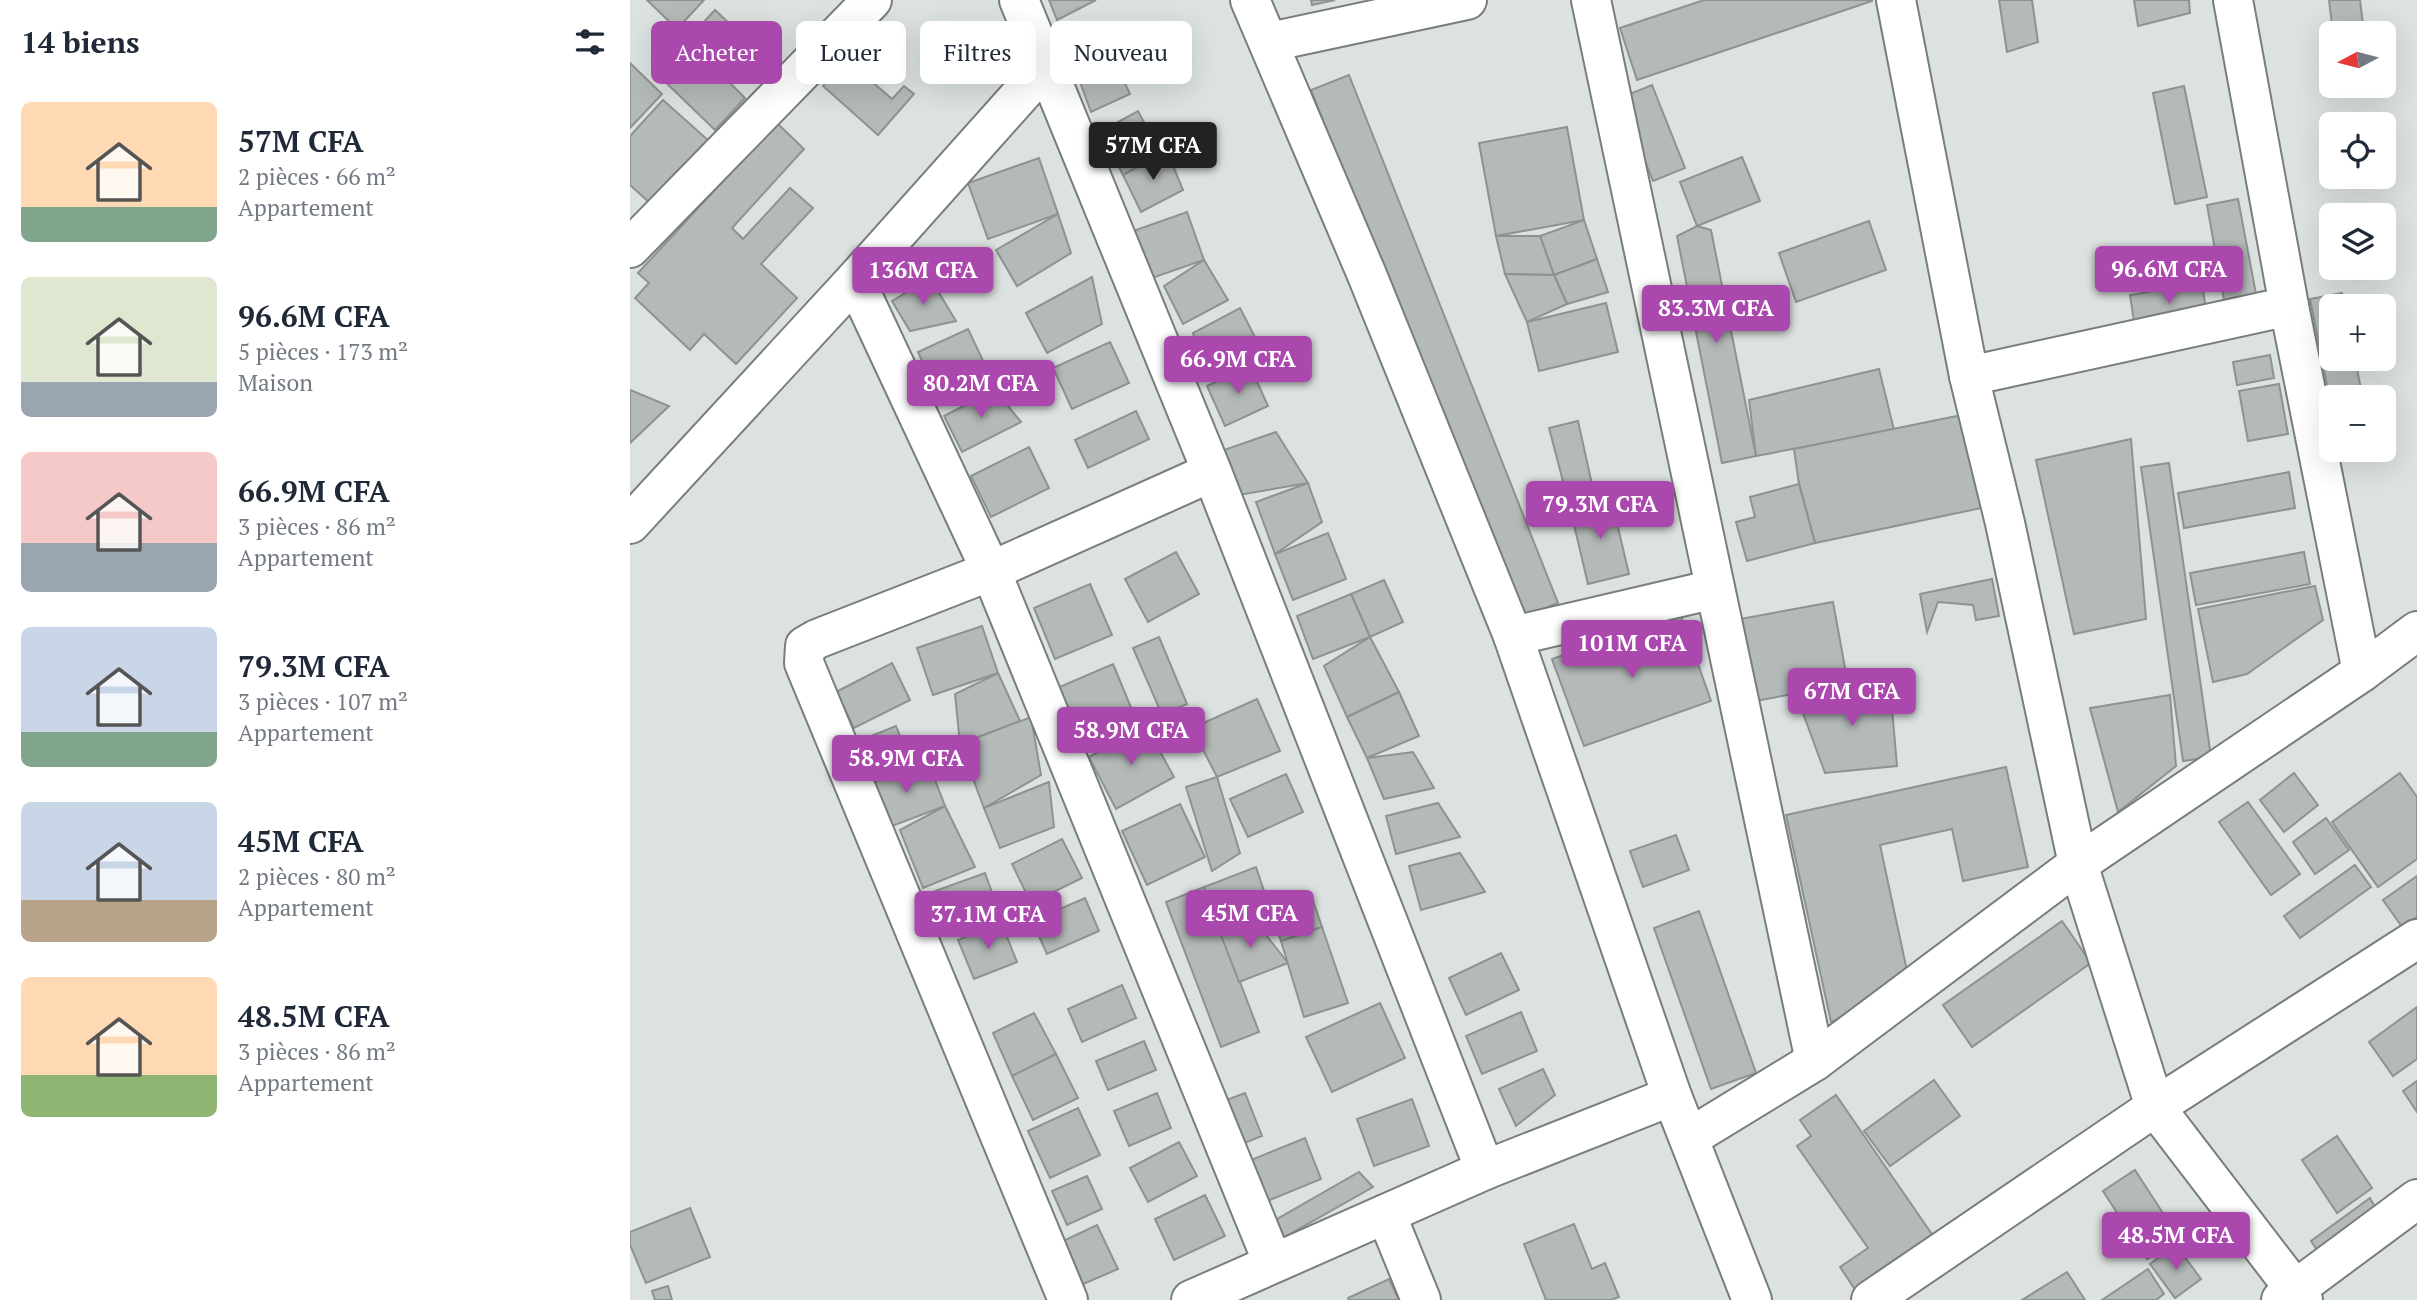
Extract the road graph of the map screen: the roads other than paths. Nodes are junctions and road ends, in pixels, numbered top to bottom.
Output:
1 (872, 0) edge
2 (1019, 0) edge
3 (1250, 0) edge
4 (1467, 0) edge
5 (1591, 0) edge
6 (1896, 0) edge
7 (2233, 0) edge
8 (1269, 42) junction
9 (1047, 65) junction
10 (638, 223) edge
11 (855, 280) junction
12 (2289, 306) junction
13 (1969, 376) junction
14 (1212, 472) junction
15 (630, 524) edge
16 (991, 571) junction
17 (1716, 589) junction
18 (2417, 631) edge
19 (1513, 636) junction
20 (2362, 673) junction
21 (2078, 864) junction
22 (2417, 939) edge
23 (1815, 1061) junction
24 (1672, 1096) junction
25 (2155, 1107) junction
26 (1689, 1138) junction
27 (1485, 1170) junction
28 (2417, 1199) edge
29 (1386, 1214) junction
30 (1273, 1263) junction
31 (2293, 1297) edge
32 (1204, 1298) edge
33 (1068, 1300) edge
34 (1421, 1300) edge
35 (1752, 1300) edge
36 (1871, 1300) edge

1 - 10 street
2 - 9 street
3 - 8 street
4 - 8 street
5 - 17 street
6 - 13 street
7 - 12 street
8 - 19 street
9 - 11 street
9 - 14 street
11 - 15 street
11 - 16 street
12 - 13 street
12 - 20 street
13 - 21 street
14 - 16 street
14 - 27 street
16 - 30 street
16 - 33 street
17 - 19 street
17 - 23 street
18 - 20 street
19 - 24 street
20 - 21 street
21 - 23 street
21 - 25 street
22 - 25 street
23 - 26 street
24 - 26 street
24 - 27 street
25 - 31 street
25 - 36 street
26 - 35 street
27 - 29 street
28 - 31 street
29 - 30 street
29 - 34 street
30 - 32 street

